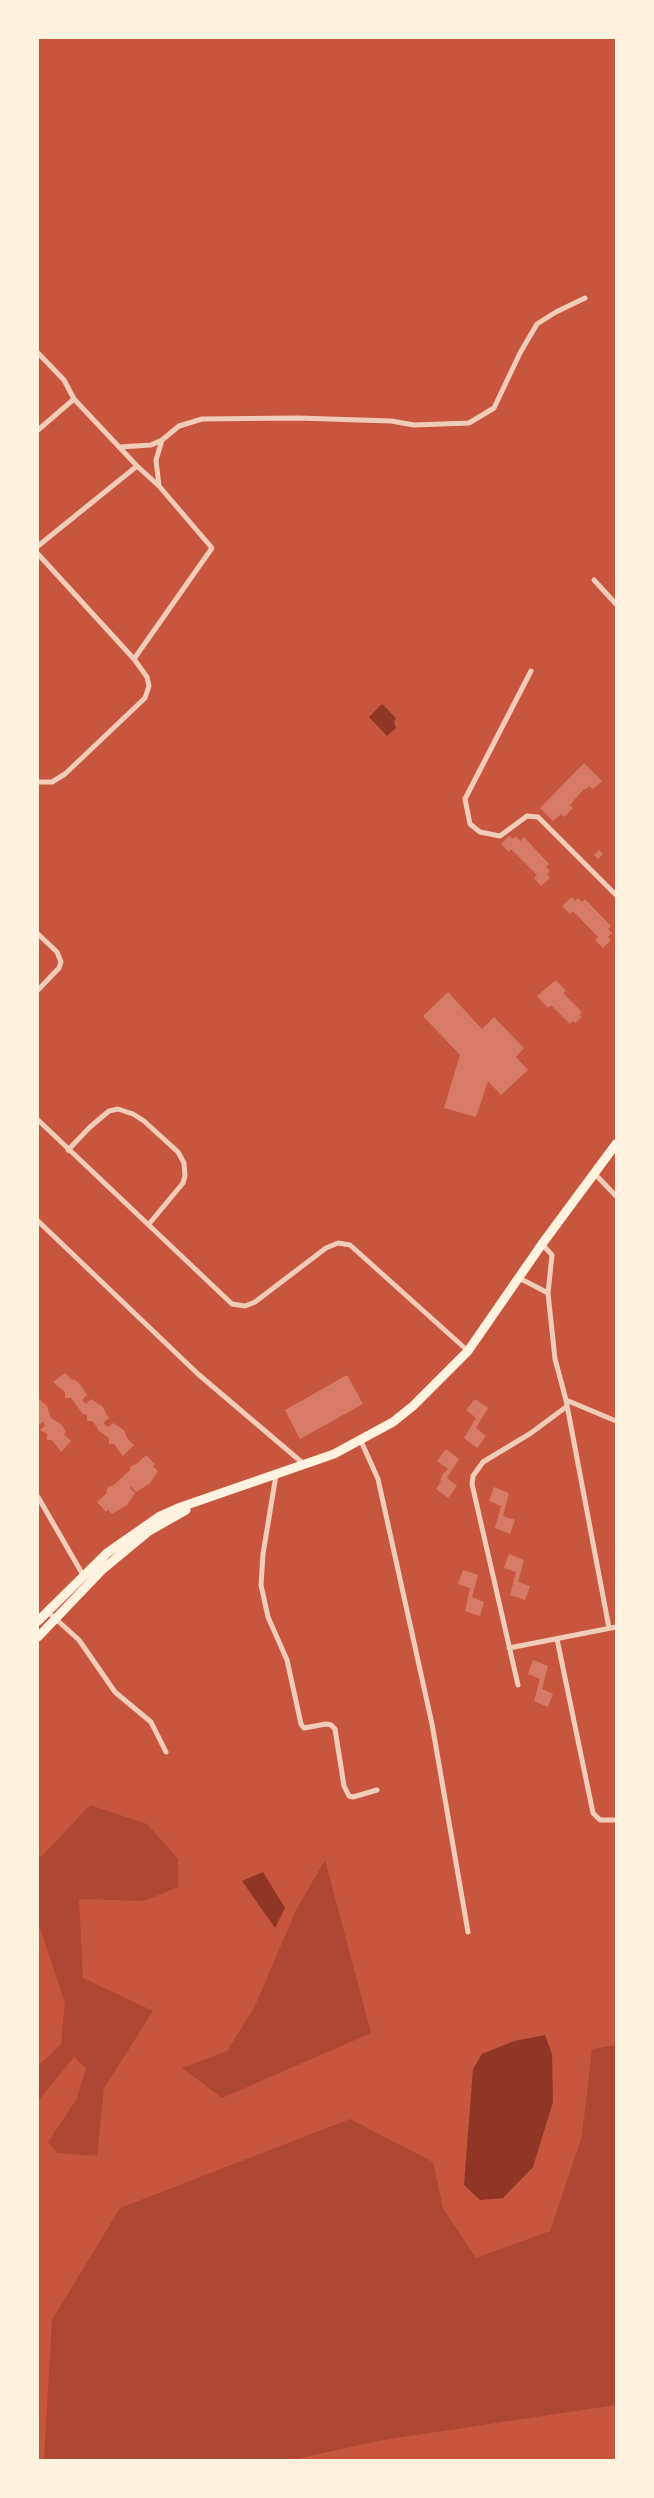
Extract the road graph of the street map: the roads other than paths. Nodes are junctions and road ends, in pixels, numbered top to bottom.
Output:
1 (584, 298) dead end
2 (38, 353) edge
3 (74, 399) junction
4 (38, 430) edge
5 (162, 440) junction
6 (120, 447) junction
7 (137, 466) junction
8 (159, 486) junction
9 (38, 546) edge
10 (38, 554) edge
11 (594, 580) dead end
12 (616, 604) edge
13 (134, 659) junction
14 (531, 671) dead end
15 (38, 782) edge
16 (616, 895) edge
17 (38, 934) edge
18 (38, 990) edge
19 (38, 1120) edge
20 (616, 1144) edge
21 (68, 1150) junction
22 (595, 1174) junction
23 (616, 1196) edge
24 (38, 1221) edge
25 (149, 1224) junction
26 (542, 1244) junction
27 (519, 1278) junction
28 (548, 1293) junction
29 (468, 1351) junction
30 (566, 1400) junction
31 (566, 1406) junction
32 (616, 1420) edge
33 (361, 1441) junction
34 (305, 1466) junction
35 (276, 1475) junction
36 (38, 1497) edge
37 (206, 1498) junction
38 (83, 1575) junction
39 (47, 1611) junction
40 (56, 1620) junction
41 (38, 1621) edge
42 (616, 1627) edge
43 (609, 1628) junction
44 (38, 1638) edge
45 (557, 1639) junction
46 (509, 1648) junction
47 (518, 1685) dead end
48 (166, 1752) dead end
49 (377, 1790) dead end
50 (616, 1820) edge
51 (468, 1932) dead end

1 - 5 street
2 - 3 street
3 - 4 street
3 - 6 street
5 - 6 street
5 - 8 street
6 - 7 street
7 - 8 street
7 - 9 street
8 - 13 street
10 - 13 street
11 - 12 street
13 - 15 street
14 - 16 street
17 - 18 street
19 - 21 street
20 - 22 main road
21 - 25 street
21 - 25 street
22 - 23 street
22 - 26 main road
24 - 34 street
25 - 29 street
26 - 27 main road
26 - 28 street
27 - 28 street
27 - 29 main road
28 - 30 street
29 - 33 main road
30 - 31 street
30 - 32 street
31 - 43 street
31 - 46 street
33 - 34 main road
33 - 51 street
34 - 35 main road
35 - 37 main road
35 - 49 street
36 - 38 street
37 - 38 main road
37 - 40 main road
38 - 39 main road
39 - 40 street
39 - 41 main road
40 - 44 main road
40 - 48 street
42 - 43 street
43 - 45 street
45 - 46 street
45 - 50 street
46 - 47 street

